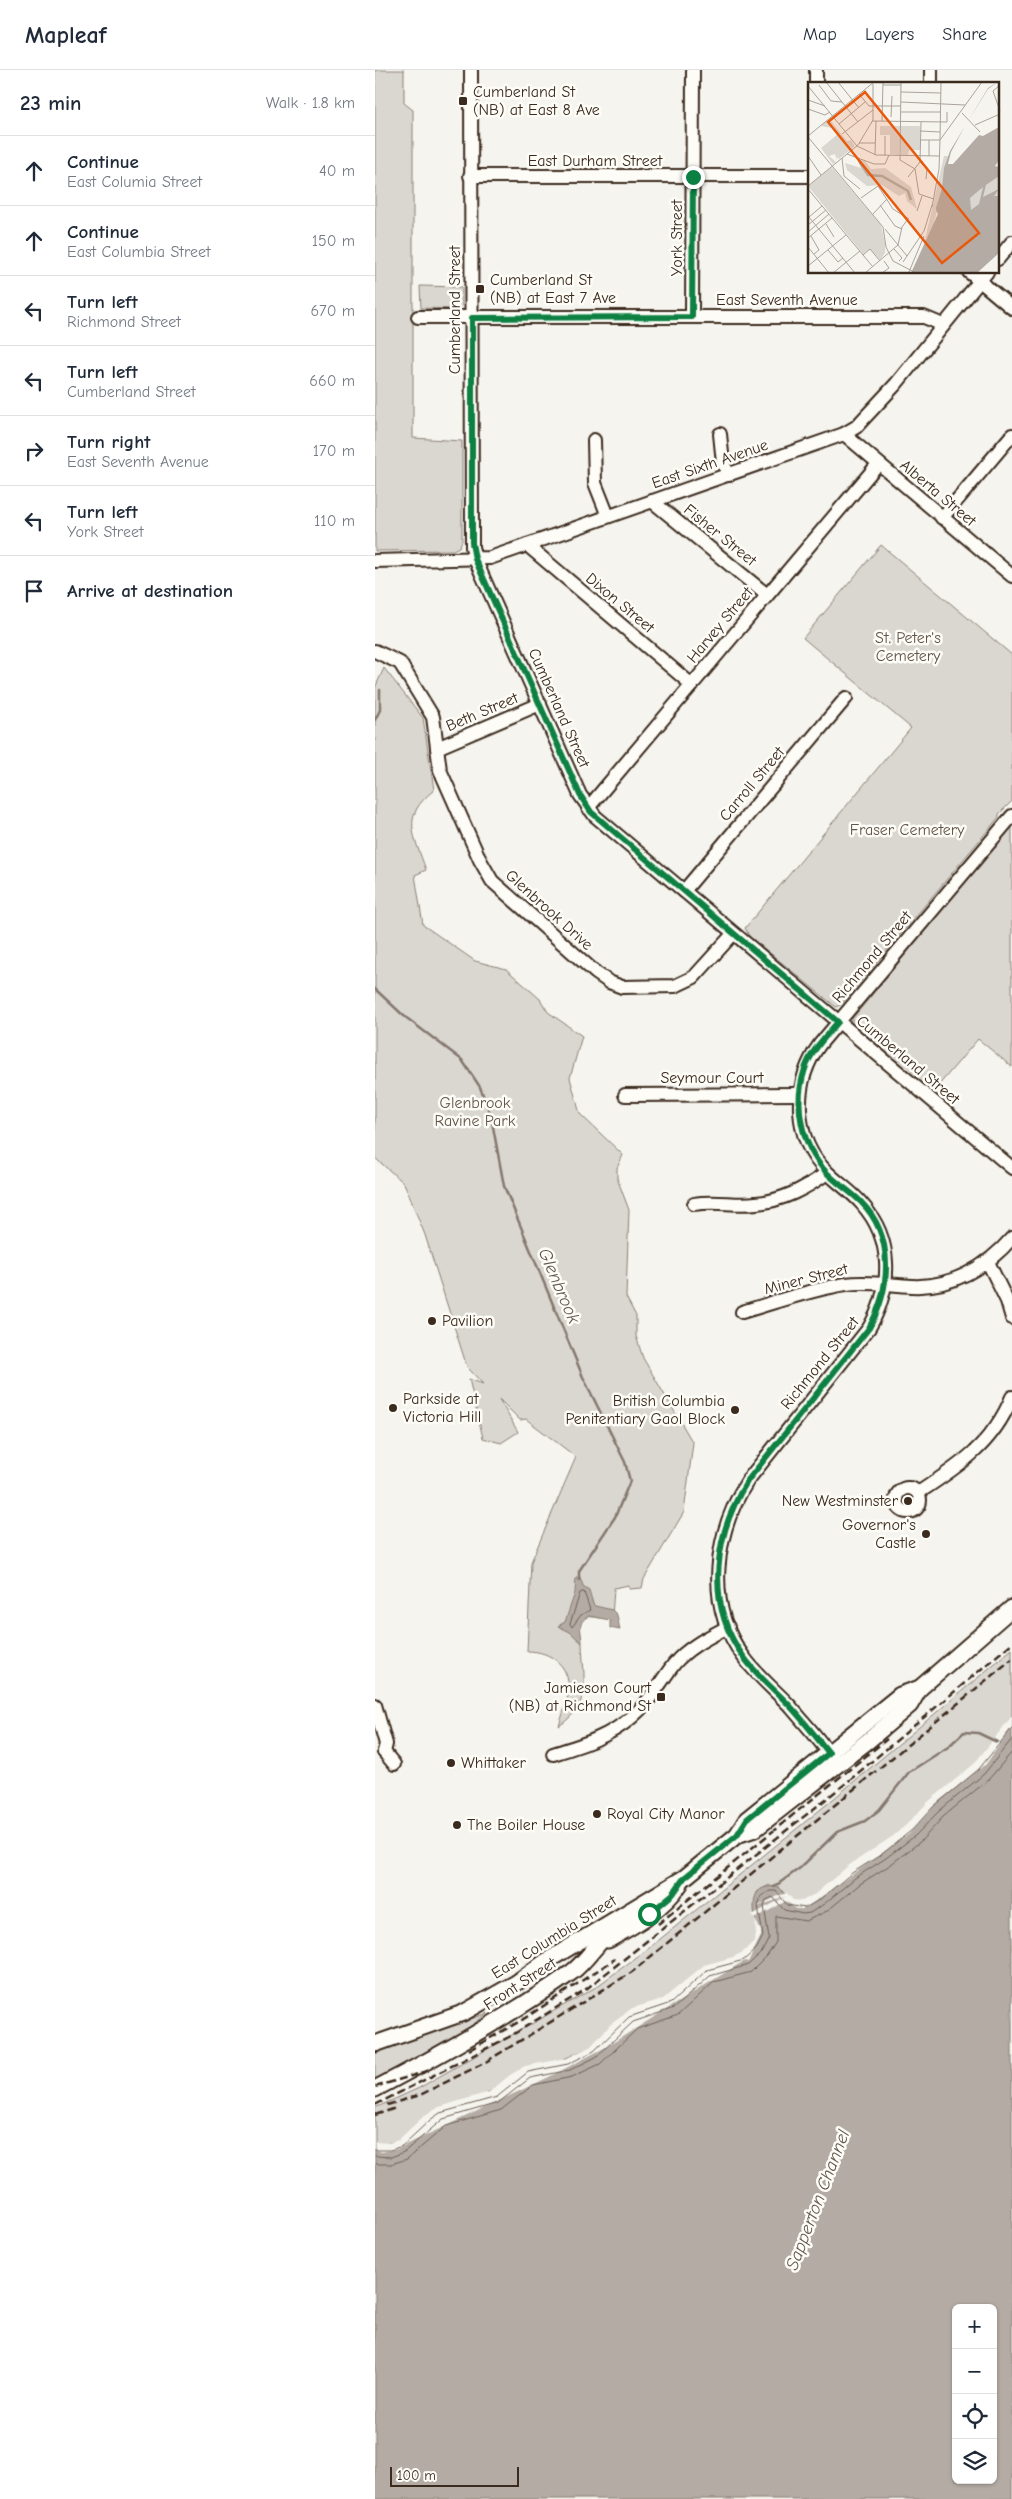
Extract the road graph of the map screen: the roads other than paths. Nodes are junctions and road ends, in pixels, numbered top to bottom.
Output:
1 (471, 70) edge
2 (693, 70) edge
3 (470, 176) junction
4 (808, 176) edge
5 (693, 177) junction
6 (1012, 242) edge
7 (999, 258) edge
8 (983, 277) edge
9 (1012, 308) edge
10 (418, 317) dead end
11 (692, 317) junction
12 (472, 318) junction
13 (943, 325) junction
14 (720, 434) dead end
15 (843, 434) junction
16 (1012, 435) edge
17 (594, 440) dead end
18 (878, 464) junction
19 (729, 475) junction
20 (652, 501) junction
21 (608, 516) junction
22 (942, 518) junction
23 (527, 545) junction
24 (475, 559) junction
25 (375, 561) edge
26 (1012, 576) edge
27 (767, 595) junction
28 (375, 651) edge
29 (692, 685) junction
30 (846, 698) dead end
31 (540, 704) junction
32 (437, 748) junction
33 (587, 808) junction
34 (1012, 816) edge
35 (684, 891) junction
36 (733, 934) junction
37 (838, 1022) junction
38 (799, 1094) junction
39 (625, 1095) dead end
40 (1012, 1168) edge
41 (827, 1173) junction
42 (694, 1204) dead end
43 (1012, 1238) edge
44 (988, 1262) junction
45 (885, 1284) junction
46 (742, 1312) dead end
47 (1012, 1318) edge
48 (1012, 1397) edge
49 (918, 1493) dead end
50 (1012, 1608) edge
51 (728, 1628) junction
52 (375, 1705) edge
53 (553, 1754) dead end
54 (379, 1755) edge
55 (834, 1758) junction
56 (394, 1764) dead end
57 (684, 1878) junction
58 (669, 1886) junction
59 (625, 1931) junction
60 (595, 1947) junction
61 (574, 1970) junction
62 (516, 1984) junction
63 (375, 2044) edge
64 (375, 2089) edge

1 - 3 street, Cumberland Street
2 - 5 street, York Street
3 - 5 street, East Durham Street
3 - 12 street, Cumberland Street
4 - 5 street, East Durham Street
5 - 11 street, York Street
6 - 7 street
8 - 9 street
8 - 13 street, East Sixth Avenue
10 - 12 street, East Seventh Avenue
11 - 12 street, East Seventh Avenue
11 - 13 street, East Seventh Avenue
12 - 24 street, Cumberland Street
13 - 15 street, East Sixth Avenue
14 - 19 street
15 - 18 street, Alberta Street
15 - 19 street, East Sixth Avenue
16 - 22 street
17 - 21 street
18 - 22 street, Alberta Street
18 - 27 street, Harvey Street
19 - 20 street, East Sixth Avenue
20 - 21 street, East Sixth Avenue
20 - 27 street, Fisher Street
21 - 23 street, East Sixth Avenue
22 - 26 street, Alberta Street
23 - 24 street, East Sixth Avenue
23 - 29 street, Dixon Street
24 - 25 street, East Sixth Avenue
24 - 31 street, Cumberland Street
27 - 29 street, Harvey Street
28 - 32 street, Glenbrook Drive
29 - 33 street, Harvey Street
30 - 35 street, Carroll Street
31 - 32 street, Beth Street
31 - 33 street, Cumberland Street
32 - 36 street, Glenbrook Drive
33 - 35 street, Cumberland Street
34 - 37 street, Richmond Street
35 - 36 street, Cumberland Street
36 - 37 street, Cumberland Street
37 - 38 street, Richmond Street
37 - 40 street, Cumberland Street
38 - 39 street, Seymour Court
38 - 41 street, Richmond Street
41 - 42 street
41 - 45 street, Richmond Street
43 - 44 street, Miner Street
44 - 45 street, Miner Street
44 - 47 street
45 - 46 street, Miner Street
45 - 51 street, Richmond Street
48 - 49 street
50 - 55 main road, East Columbia Street
51 - 53 street
51 - 55 street, Richmond Street
52 - 54 street
54 - 56 street
55 - 57 main road, East Columbia Street
57 - 58 main road, East Columbia Street
57 - 59 main road
58 - 60 main road, Front Street
58 - 62 main road, East Columbia Street
59 - 60 main road
59 - 61 main road
60 - 61 main road, Front Street
60 - 62 main road
61 - 64 main road, Front Street
62 - 63 main road, East Columbia Street

